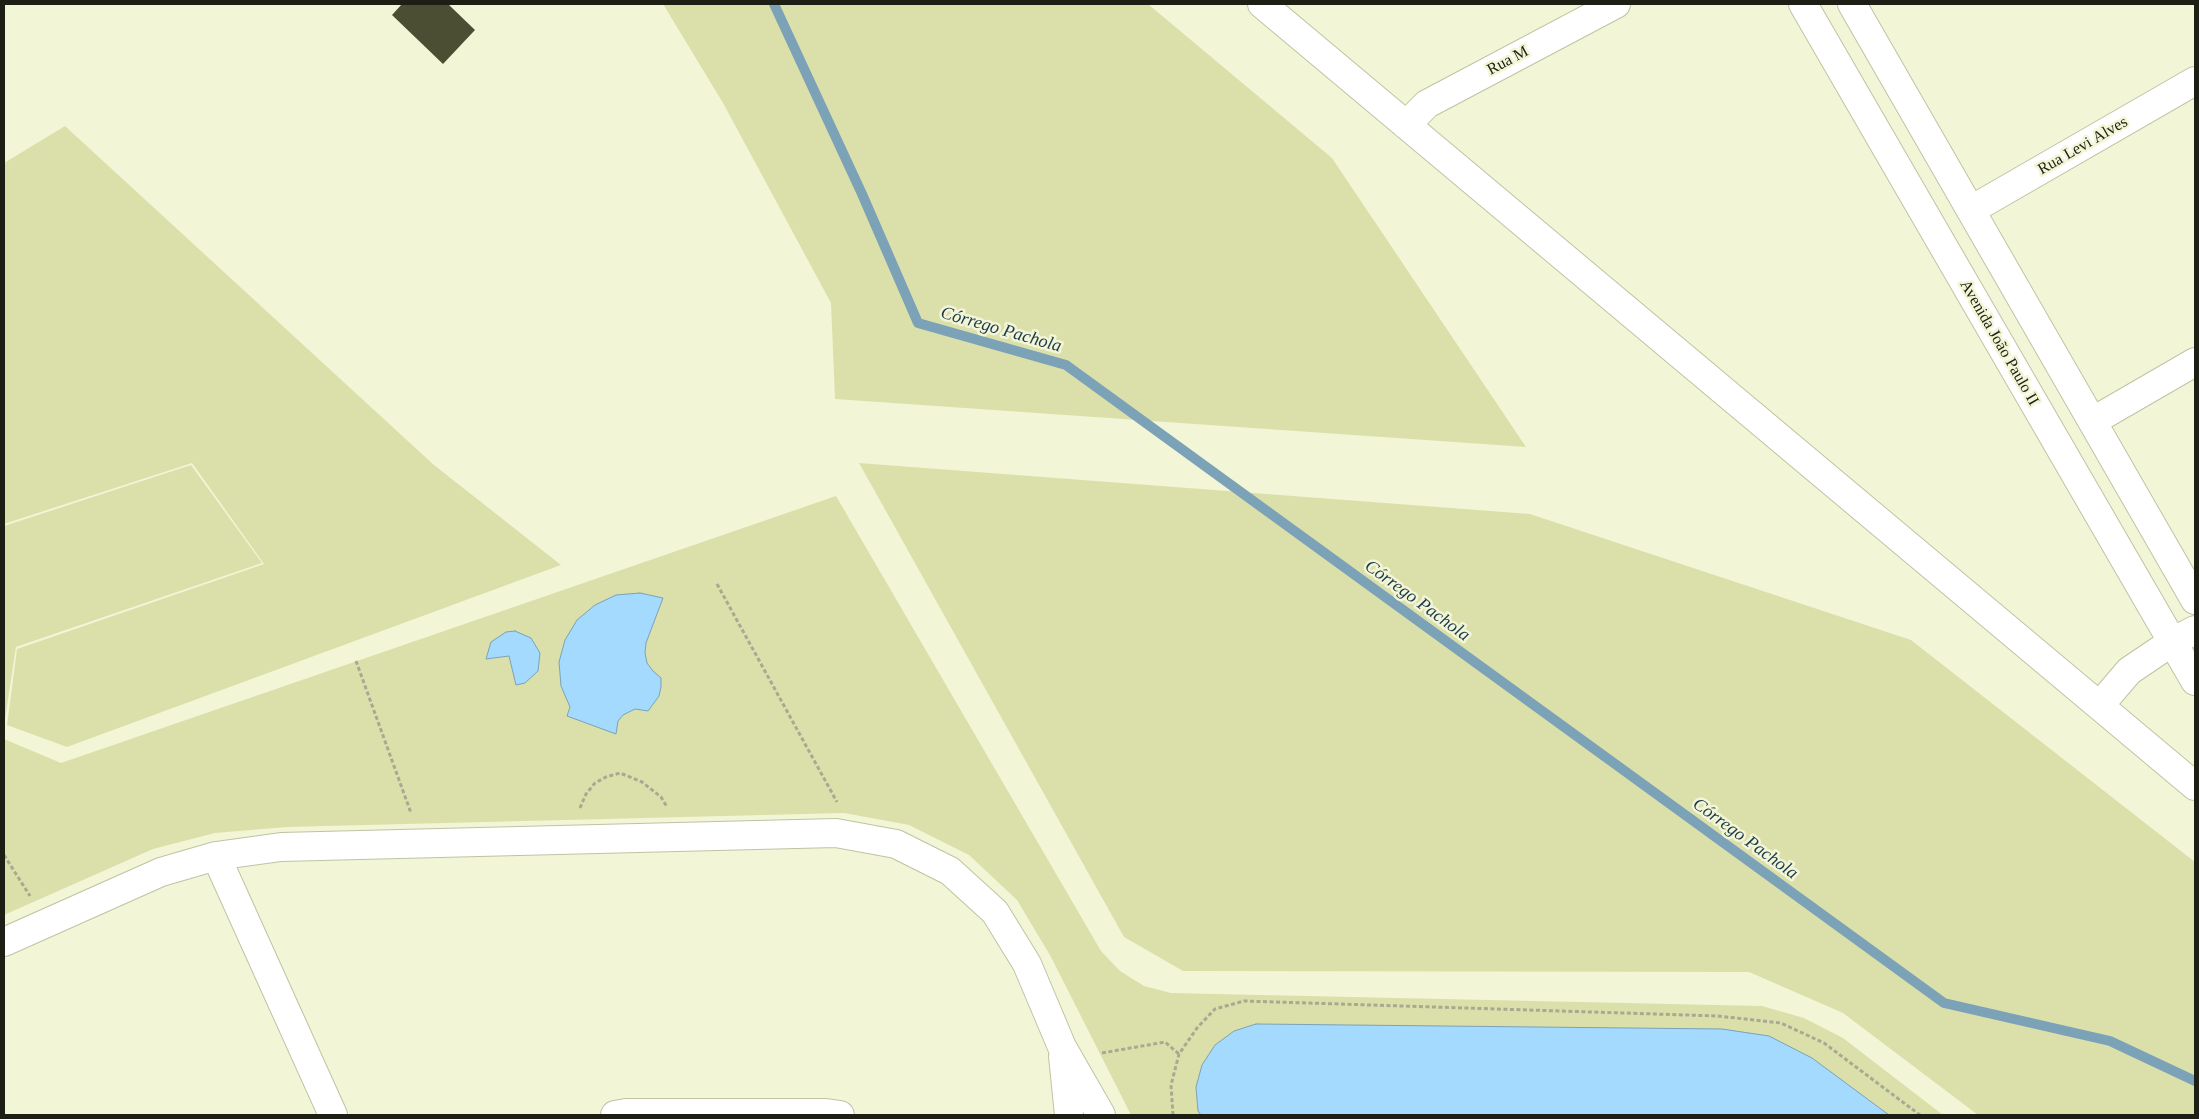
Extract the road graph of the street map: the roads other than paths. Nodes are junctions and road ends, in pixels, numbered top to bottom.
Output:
1 (1262, 4) edge
2 (1616, 4) edge
3 (1803, 4) edge
4 (1852, 4) edge
5 (2195, 81) edge
6 (1406, 125) junction
7 (1971, 210) junction
8 (1933, 228) junction
9 (2195, 362) edge
10 (2093, 421) junction
11 (2195, 600) edge
12 (2184, 636) edge
13 (2195, 682) edge
14 (2100, 705) junction
15 (2195, 786) edge
16 (216, 856) junction
17 (4, 942) edge
18 (1062, 1047) junction
19 (333, 1115) edge
20 (615, 1115) edge
21 (840, 1115) edge
22 (1069, 1115) edge
23 (1101, 1115) edge

1 - 6 street
2 - 6 street, Rua M
3 - 8 street, Avenida João Paulo II
4 - 7 street
5 - 7 street, Rua Levi Alves
6 - 14 street
7 - 8 street, Rua Levi Alves
7 - 10 street
8 - 12 street, Avenida João Paulo II
9 - 10 street
10 - 11 street
12 - 13 street, Avenida João Paulo II
12 - 14 street
14 - 15 street
16 - 17 street
16 - 18 street
16 - 19 street
18 - 22 street
18 - 23 street
20 - 21 street

